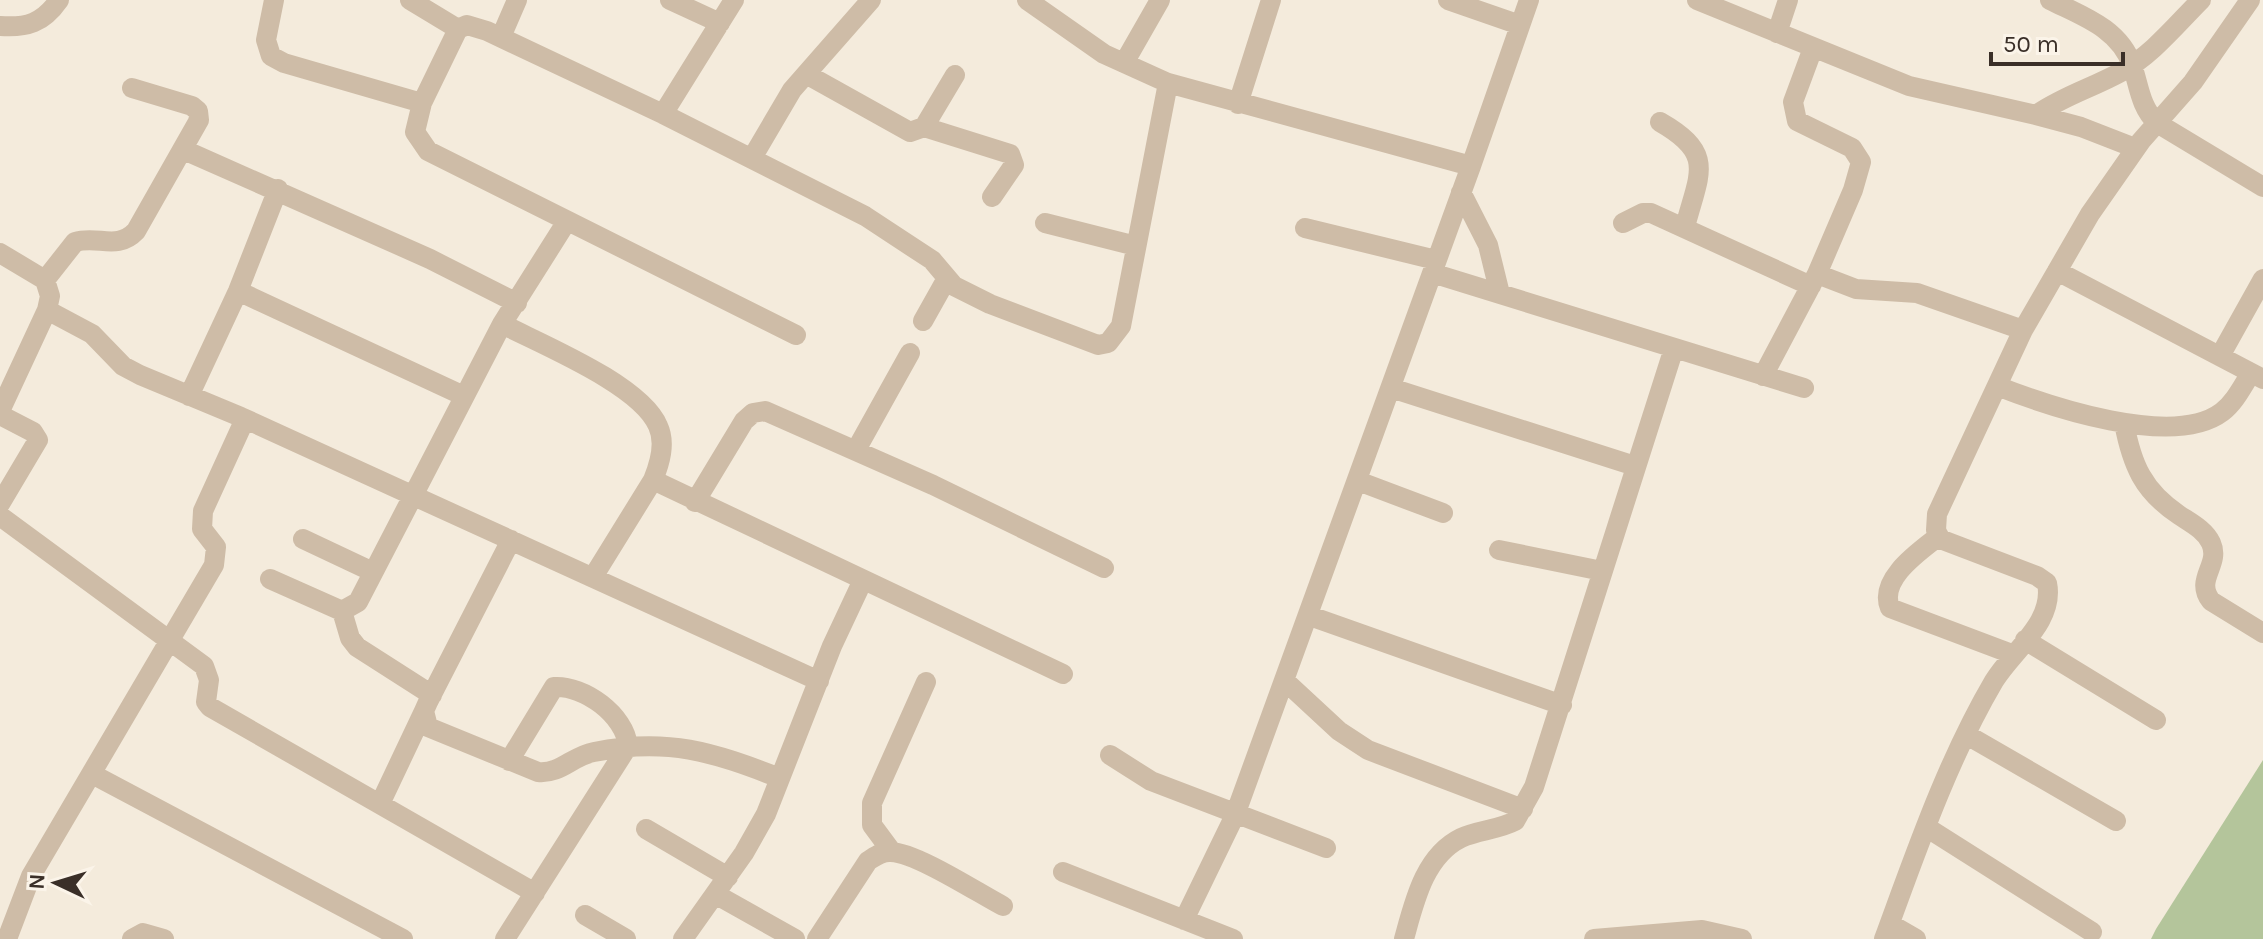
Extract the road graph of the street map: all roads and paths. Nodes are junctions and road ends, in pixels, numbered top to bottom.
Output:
1 (59, 0) edge
2 (274, 0) edge
3 (410, 0) edge
4 (517, 0) edge
5 (670, 0) edge
6 (734, 0) edge
7 (871, 0) edge
8 (1027, 0) edge
9 (1160, 0) edge
10 (1271, 0) edge
11 (1448, 0) edge
12 (1529, 0) edge
13 (1697, 0) edge
14 (1788, 0) edge
15 (2050, 0) edge
16 (2201, 0) edge
17 (2250, 0) edge
18 (720, 23) junction
19 (1520, 25) junction
20 (0, 26) edge
21 (458, 29) junction
22 (1777, 33) junction
23 (501, 37) junction
24 (1813, 48) junction
25 (1124, 63) junction
26 (2132, 64) junction
27 (806, 74) junction
28 (955, 75) dead end
29 (1180, 87) junction
30 (132, 88) dead end
31 (422, 103) junction
32 (1238, 104) junction
33 (663, 114) junction
34 (2036, 115) junction
35 (1660, 122) dead end
36 (2157, 123) junction
37 (924, 127) junction
38 (2135, 148) junction
39 (184, 150) junction
40 (752, 158) junction
41 (1471, 166) junction
42 (2263, 187) edge
43 (278, 189) junction
44 (1461, 192) junction
45 (992, 197) dead end
46 (567, 221) junction
47 (1045, 223) dead end
48 (1623, 223) dead end
49 (1685, 227) junction
50 (1305, 228) dead end
51 (1136, 246) junction
52 (0, 253) edge
53 (1434, 267) junction
54 (2057, 271) junction
55 (45, 280) junction
56 (946, 280) junction
57 (1814, 280) junction
58 (238, 291) junction
59 (2260, 293) edge
60 (1500, 294) junction
61 (517, 303) junction
62 (47, 310) junction
63 (923, 321) dead end
64 (502, 324) junction
65 (2023, 330) junction
66 (796, 335) dead end
67 (1674, 348) junction
68 (910, 353) dead end
69 (2220, 356) junction
70 (1763, 376) junction
71 (2257, 376) edge
72 (1997, 386) junction
73 (1391, 388) junction
74 (1804, 388) dead end
75 (189, 396) junction
76 (464, 396) junction
77 (0, 413) edge
78 (245, 419) junction
79 (2124, 423) junction
80 (856, 450) junction
81 (1635, 466) junction
82 (653, 480) junction
83 (1358, 481) junction
84 (411, 496) junction
85 (695, 502) junction
86 (0, 504) edge
87 (1443, 513) dead end
88 (0, 516) edge
89 (1939, 536) junction
90 (303, 539) dead end
91 (511, 540) junction
92 (1499, 550) dead end
93 (1104, 568) dead end
94 (1602, 571) junction
95 (373, 572) junction
96 (593, 577) junction
97 (270, 579) dead end
98 (863, 580) junction
99 (342, 611) junction
100 (1310, 616) junction
101 (2263, 633) edge
102 (170, 639) junction
103 (2018, 647) junction
104 (1063, 674) dead end
105 (819, 681) junction
106 (1285, 681) junction
107 (926, 682) dead end
108 (428, 703) junction
109 (1562, 705) junction
110 (2156, 720) dead end
111 (1967, 735) junction
112 (628, 746) junction
113 (1110, 755) dead end
114 (509, 761) junction
115 (92, 774) junction
116 (780, 778) junction
117 (380, 804) junction
118 (1523, 809) junction
119 (1235, 815) junction
120 (2116, 821) dead end
121 (1926, 827) junction
122 (646, 829) dead end
123 (1326, 848) dead end
124 (892, 852) junction
125 (1063, 872) dead end
126 (728, 877) junction
127 (535, 893) junction
128 (715, 894) junction
129 (1003, 906) dead end
130 (585, 915) dead end
131 (1184, 920) junction
132 (1887, 931) edge
133 (2092, 932) dead end
134 (7, 939) edge
135 (132, 939) edge
136 (164, 939) edge
137 (403, 939) edge
138 (505, 939) edge
139 (626, 939) edge
140 (683, 939) edge
141 (795, 939) edge
142 (817, 939) edge
143 (1233, 939) edge
144 (1404, 939) edge
145 (1594, 939) edge
146 (1742, 939) edge
147 (1916, 939) edge

1 - 20 street
2 - 31 street
3 - 21 street
4 - 23 street
5 - 18 street
6 - 18 street
7 - 27 street
8 - 25 street
9 - 25 street
10 - 32 street
11 - 19 street
12 - 19 street
13 - 22 street
14 - 22 street
15 - 26 street
16 - 26 street
17 - 36 street
18 - 33 street
19 - 41 street
21 - 23 street
21 - 31 street
22 - 24 street
23 - 33 street
24 - 34 street
24 - 57 street
25 - 29 street
26 - 34 street
26 - 36 street
27 - 37 street
27 - 40 street
28 - 37 street
29 - 32 street
29 - 51 street
30 - 39 street
31 - 46 street
32 - 41 street
33 - 40 street
34 - 38 street
35 - 49 street
36 - 38 street
36 - 42 street
37 - 45 street
38 - 54 street
39 - 43 street
39 - 55 street
40 - 56 street
41 - 44 street
43 - 58 street
43 - 61 street
44 - 53 street
44 - 60 street
46 - 61 street
46 - 66 street
47 - 51 street
48 - 49 street
49 - 57 street
50 - 53 street
51 - 56 street
52 - 55 street
53 - 60 street
53 - 73 street
54 - 65 street
54 - 69 street
55 - 62 street
56 - 63 street
57 - 65 street
57 - 70 street
58 - 75 street
58 - 76 street
59 - 69 street
60 - 67 street
61 - 64 street
62 - 75 street
62 - 77 street
64 - 76 street
64 - 82 street
65 - 72 street
67 - 70 street
67 - 81 street
68 - 80 street
69 - 71 street
70 - 74 street
71 - 79 street
72 - 79 street
72 - 89 street
73 - 81 street
73 - 83 street
75 - 78 street
76 - 84 street
77 - 86 street
78 - 84 street
78 - 102 street
79 - 101 street
80 - 85 street
80 - 93 street
81 - 94 street
82 - 85 street
82 - 96 street
83 - 87 street
83 - 100 street
84 - 91 street
84 - 95 street
85 - 98 street
88 - 102 street
89 - 103 street
89 - 103 street
90 - 95 street
91 - 96 street
91 - 108 street
92 - 94 street
94 - 109 street
95 - 99 street
96 - 105 street
97 - 99 street
98 - 104 street
98 - 105 street
99 - 108 street
100 - 106 street
100 - 109 street
102 - 115 street
102 - 117 street
103 - 110 street
103 - 111 street
105 - 116 street
106 - 118 street
106 - 119 street
107 - 124 street
108 - 114 street
108 - 117 street
109 - 118 street
111 - 120 street
111 - 121 street
112 - 114 street
112 - 114 street
112 - 116 street
112 - 127 street
113 - 119 street
115 - 134 street
115 - 137 street
116 - 126 street
117 - 127 street
118 - 144 street
119 - 123 street
119 - 131 street
121 - 132 street
121 - 133 street
122 - 126 street
124 - 129 street
124 - 142 street
125 - 131 street
126 - 128 street
127 - 138 street
128 - 140 street
128 - 141 street
130 - 139 street
131 - 143 street
132 - 147 street
135 - 136 street
145 - 146 street

